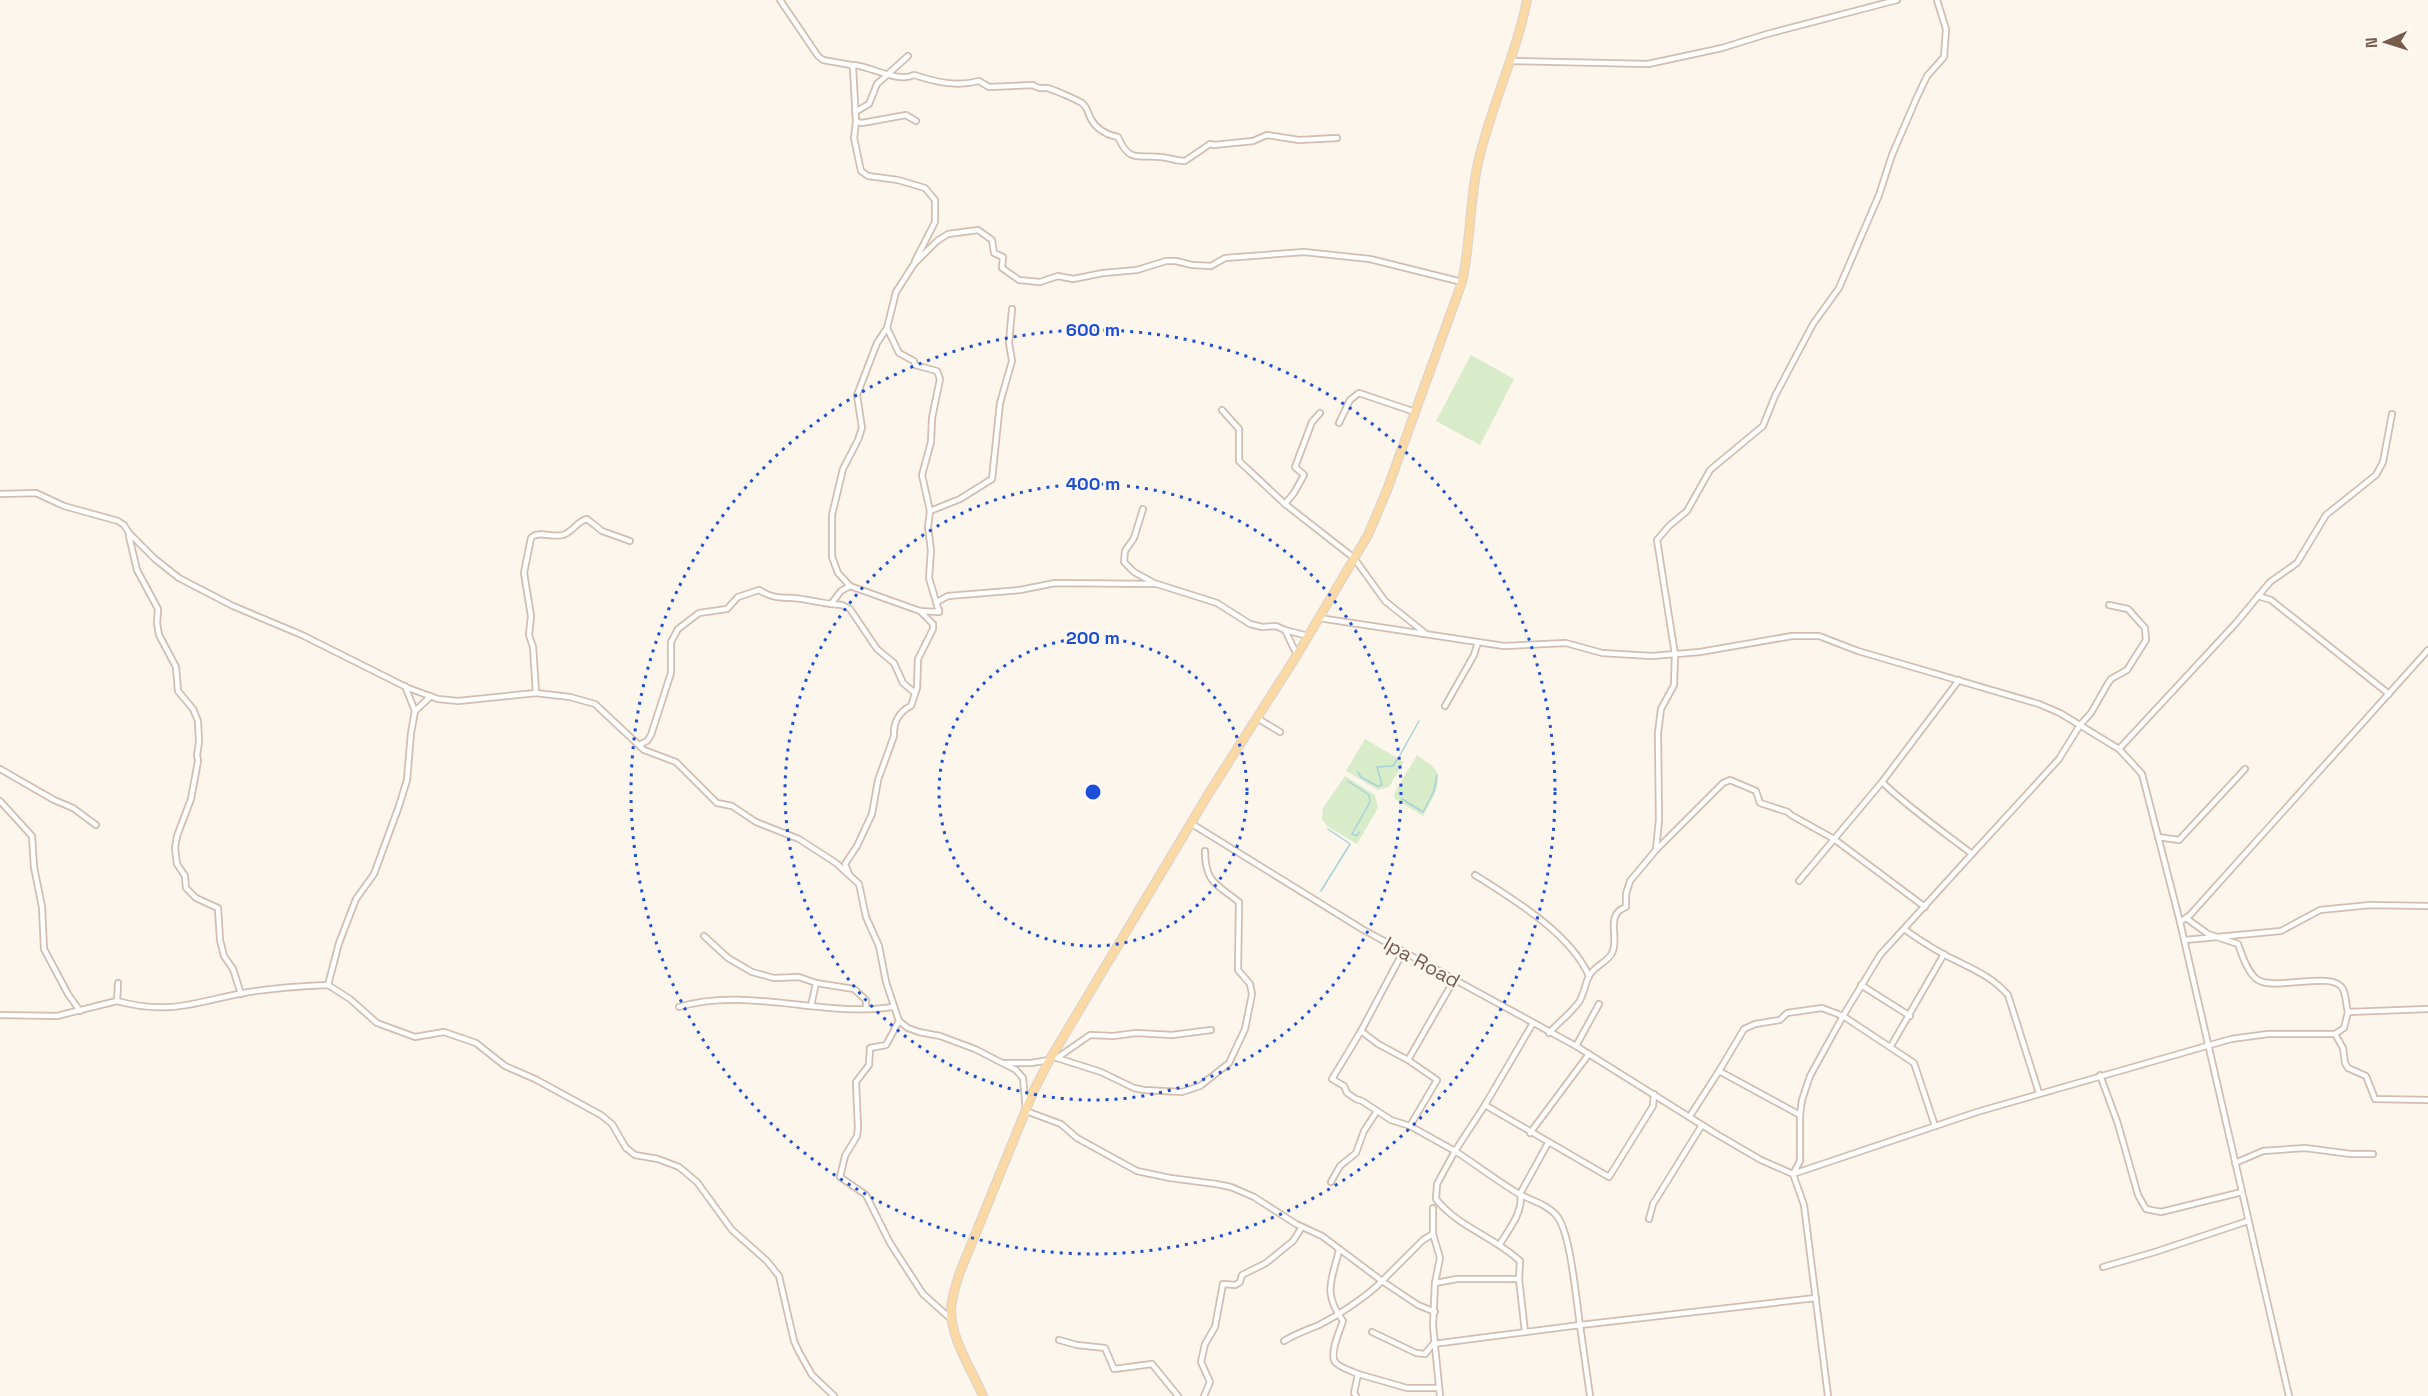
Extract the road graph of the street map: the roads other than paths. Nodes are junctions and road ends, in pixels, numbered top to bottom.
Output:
1 (780, 0) edge
2 (1527, 0) edge
3 (1897, 0) edge
4 (1937, 0) edge
5 (908, 56) dead end
6 (1510, 61) junction
7 (854, 65) dead end
8 (888, 74) junction
9 (855, 112) junction
10 (916, 120) dead end
11 (856, 122) junction
12 (1337, 138) dead end
13 (914, 264) junction
14 (1462, 282) junction
15 (1012, 309) dead end
16 (887, 328) junction
17 (1222, 410) dead end
18 (1414, 412) junction
19 (1320, 413) dead end
20 (2392, 414) dead end
21 (1339, 423) dead end
22 (0, 494) edge
23 (1285, 504) junction
24 (1143, 509) dead end
25 (930, 511) junction
26 (129, 533) junction
27 (630, 541) dead end
28 (1354, 558) junction
29 (1157, 584) junction
30 (850, 586) junction
31 (2258, 596) junction
32 (831, 604) junction
33 (2109, 605) dead end
34 (920, 611) junction
35 (939, 612) junction
36 (1319, 618) junction
37 (1285, 630) junction
38 (1426, 633) junction
39 (1308, 636) junction
40 (1478, 642) junction
41 (2428, 650) edge
42 (1297, 655) junction
43 (1675, 655) junction
44 (1959, 680) junction
45 (405, 686) junction
46 (536, 693) junction
47 (915, 693) junction
48 (2389, 694) junction
49 (431, 696) junction
50 (1445, 706) dead end
51 (415, 711) junction
52 (1257, 718) junction
53 (2080, 725) junction
54 (1280, 732) dead end
55 (639, 745) junction
56 (2120, 749) junction
57 (0, 769) edge
58 (2245, 769) dead end
59 (1882, 782) junction
60 (0, 801) edge
61 (1192, 824) junction
62 (96, 825) dead end
63 (2158, 837) junction
64 (1834, 839) junction
65 (1656, 850) junction
66 (1204, 851) dead end
67 (1972, 854) junction
68 (1475, 875) dead end
69 (852, 879) junction
70 (1799, 881) dead end
71 (2428, 906) edge
72 (1925, 907) junction
73 (2186, 918) junction
74 (2180, 922) junction
75 (1904, 929) junction
76 (704, 936) dead end
77 (2218, 937) junction
78 (2185, 940) junction
79 (1403, 952) junction
80 (1944, 954) junction
81 (1589, 976) junction
82 (1454, 980) junction
83 (118, 983) dead end
84 (816, 983) junction
85 (328, 985) junction
86 (1861, 985) junction
87 (241, 994) junction
88 (117, 1001) junction
89 (1599, 1004) dead end
90 (811, 1006) junction
91 (679, 1007) dead end
92 (892, 1007) junction
93 (866, 1009) junction
94 (2428, 1009) edge
95 (80, 1011) junction
96 (2348, 1012) junction
97 (0, 1015) edge
98 (1843, 1016) junction
99 (1910, 1016) junction
100 (899, 1021) junction
101 (1533, 1023) junction
102 (1211, 1030) dead end
103 (1361, 1031) junction
104 (1549, 1033) junction
105 (2335, 1034) junction
106 (2209, 1045) junction
107 (1576, 1046) junction
108 (1891, 1046) junction
109 (1589, 1054) junction
110 (1054, 1059) junction
111 (1407, 1060) junction
112 (996, 1061) junction
113 (1719, 1071) junction
114 (2100, 1075) junction
115 (1654, 1094) junction
116 (2039, 1094) junction
117 (2428, 1100) edge
118 (1485, 1105) junction
119 (1026, 1111) junction
120 (1377, 1111) junction
121 (1800, 1115) junction
122 (1690, 1116) junction
123 (1702, 1125) junction
124 (1410, 1126) junction
125 (1935, 1126) junction
126 (1530, 1133) junction
127 (1548, 1143) junction
128 (1455, 1151) junction
129 (2373, 1154) dead end
130 (2235, 1163) junction
131 (1793, 1174) junction
132 (1331, 1182) dead end
133 (2242, 1192) junction
134 (1520, 1194) junction
135 (1433, 1208) dead end
136 (1649, 1219) dead end
137 (2248, 1221) junction
138 (1302, 1227) junction
139 (1433, 1234) junction
140 (1500, 1244) junction
141 (1340, 1250) junction
142 (2103, 1268) dead end
143 (1519, 1279) junction
144 (1383, 1281) junction
145 (1435, 1283) junction
146 (1816, 1298) junction
147 (1435, 1312) junction
148 (1337, 1313) junction
149 (952, 1319) junction
150 (1580, 1325) junction
151 (1372, 1332) dead end
152 (1525, 1332) junction
153 (1059, 1340) dead end
154 (1284, 1341) dead end
155 (1433, 1344) junction
156 (1358, 1374) junction
157 (1439, 1388) junction
158 (834, 1396) edge
159 (983, 1396) edge
160 (1178, 1396) edge
161 (1204, 1396) edge
162 (1356, 1396) edge
163 (1440, 1396) edge
164 (1590, 1396) edge
165 (1828, 1396) edge
166 (2289, 1396) edge

1 - 9 street
2 - 6 main road
3 - 6 street
4 - 43 street
5 - 8 street
6 - 14 main road
7 - 8 street
8 - 9 street
8 - 12 street
9 - 11 street
10 - 11 street
11 - 13 street
13 - 14 street
13 - 16 street
14 - 18 main road
15 - 25 street
16 - 25 street
16 - 30 street
17 - 23 street
18 - 21 street
18 - 28 main road
19 - 23 street
20 - 31 street
22 - 26 street
23 - 28 street
24 - 29 street
25 - 35 street
26 - 45 street
26 - 87 street
27 - 46 street
28 - 36 main road
28 - 38 street
29 - 35 street
29 - 37 street
30 - 32 street
30 - 34 street
31 - 48 street
31 - 56 street
32 - 47 street
32 - 55 street
33 - 53 street
34 - 35 street
34 - 47 street
36 - 38 street
36 - 39 main road
37 - 39 street
37 - 42 street
38 - 40 street
39 - 42 main road
40 - 43 street
40 - 50 street
41 - 48 street
42 - 52 main road
43 - 44 street
43 - 65 street
44 - 53 street
44 - 59 street
45 - 49 street
45 - 51 street
46 - 49 street
46 - 55 street
47 - 69 street
48 - 73 street
49 - 51 street
51 - 85 street
52 - 54 street
52 - 61 main road
53 - 56 street
53 - 67 street
55 - 69 street
56 - 63 street
57 - 62 street
58 - 63 street
59 - 64 street
59 - 67 street
60 - 95 street
61 - 79 street, Ipa Road
61 - 110 main road
63 - 74 street
64 - 65 street
64 - 70 street
64 - 72 street
65 - 81 street
66 - 110 street
67 - 72 street
68 - 81 street
69 - 92 street
71 - 77 street
72 - 75 street
73 - 74 street
73 - 77 street
74 - 78 street
75 - 80 street
75 - 86 street
76 - 84 street
77 - 78 street
77 - 96 street
78 - 106 street
79 - 82 street, Ipa Road
79 - 103 street
80 - 99 street
80 - 116 street
81 - 104 street
82 - 101 street, Ipa Road
82 - 111 street
83 - 88 street
84 - 90 street
84 - 93 street
85 - 87 street
85 - 158 street
86 - 98 street
86 - 99 street
87 - 88 street
88 - 95 street
89 - 107 street
90 - 91 street
90 - 93 street
92 - 93 street
92 - 100 street
94 - 96 street
95 - 97 street
96 - 105 street
98 - 108 street
98 - 113 street
98 - 121 street
99 - 108 street
100 - 112 street
100 - 149 street
101 - 104 street, Ipa Road
101 - 118 street
102 - 110 street
103 - 111 street
103 - 120 street
104 - 107 street, Ipa Road
105 - 106 street
105 - 117 street
106 - 114 street
106 - 130 street
107 - 109 street, Ipa Road
108 - 125 street
109 - 115 street, Ipa Road
109 - 126 street
110 - 112 street
110 - 119 main road
111 - 124 street
112 - 119 street
113 - 121 street
113 - 122 street
114 - 116 street
114 - 133 street
115 - 122 street, Ipa Road
115 - 127 street
116 - 125 street
118 - 126 street
118 - 128 street
119 - 138 street
119 - 149 main road
120 - 124 street
120 - 132 street
121 - 131 street
122 - 123 street, Ipa Road
123 - 131 street, Ipa Road
123 - 136 street
124 - 128 street
125 - 131 street
126 - 127 street
127 - 134 street
128 - 134 street
128 - 140 street
129 - 130 street
130 - 133 street
131 - 146 street
133 - 137 street
134 - 140 street
134 - 150 street
135 - 139 street
137 - 142 street
137 - 166 street
138 - 141 street
138 - 161 street
139 - 144 street
139 - 145 street
140 - 143 street
141 - 144 street
141 - 148 street
143 - 145 street
143 - 152 street
144 - 147 street
144 - 148 street
145 - 147 street
146 - 150 street
146 - 165 street
147 - 155 street
148 - 154 street
148 - 156 street
149 - 159 main road
150 - 152 street
150 - 164 street
151 - 155 street
152 - 155 street
153 - 160 street
155 - 157 street
156 - 157 street
156 - 162 street
157 - 163 street

